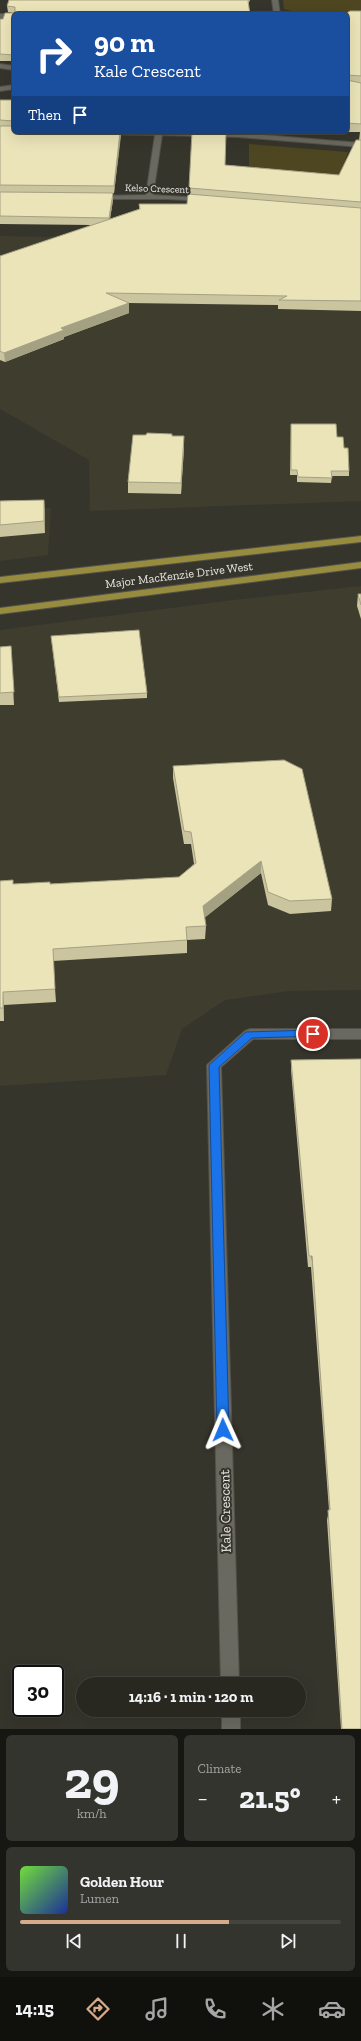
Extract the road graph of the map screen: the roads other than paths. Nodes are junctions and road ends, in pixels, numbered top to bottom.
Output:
1 (275, 0) edge
2 (277, 12) edge
3 (0, 16) edge
4 (12, 16) edge
5 (0, 66) edge
6 (12, 68) edge
7 (0, 84) edge
8 (12, 87) edge
9 (0, 89) edge
10 (159, 134) edge
11 (195, 134) edge
12 (294, 134) edge
13 (292, 139) junction
14 (361, 145) edge
15 (86, 197) edge
16 (149, 198) junction
17 (210, 200) edge
18 (361, 539) edge
19 (361, 565) edge
20 (0, 580) edge
21 (0, 611) edge
22 (361, 1034) edge
23 (230, 1677) edge
24 (230, 1717) edge
25 (231, 1729) edge

1 - 2 street
3 - 4 street
5 - 6 street
7 - 8 street
8 - 9 street
10 - 16 street
11 - 13 street
12 - 13 street
13 - 14 street
15 - 16 street, Kelso Crescent
16 - 17 street, Kelso Crescent
18 - 20 main road, Major MacKenzie Drive West
19 - 21 main road, Major MacKenzie Drive West
22 - 23 street, Kale Crescent
24 - 25 street

